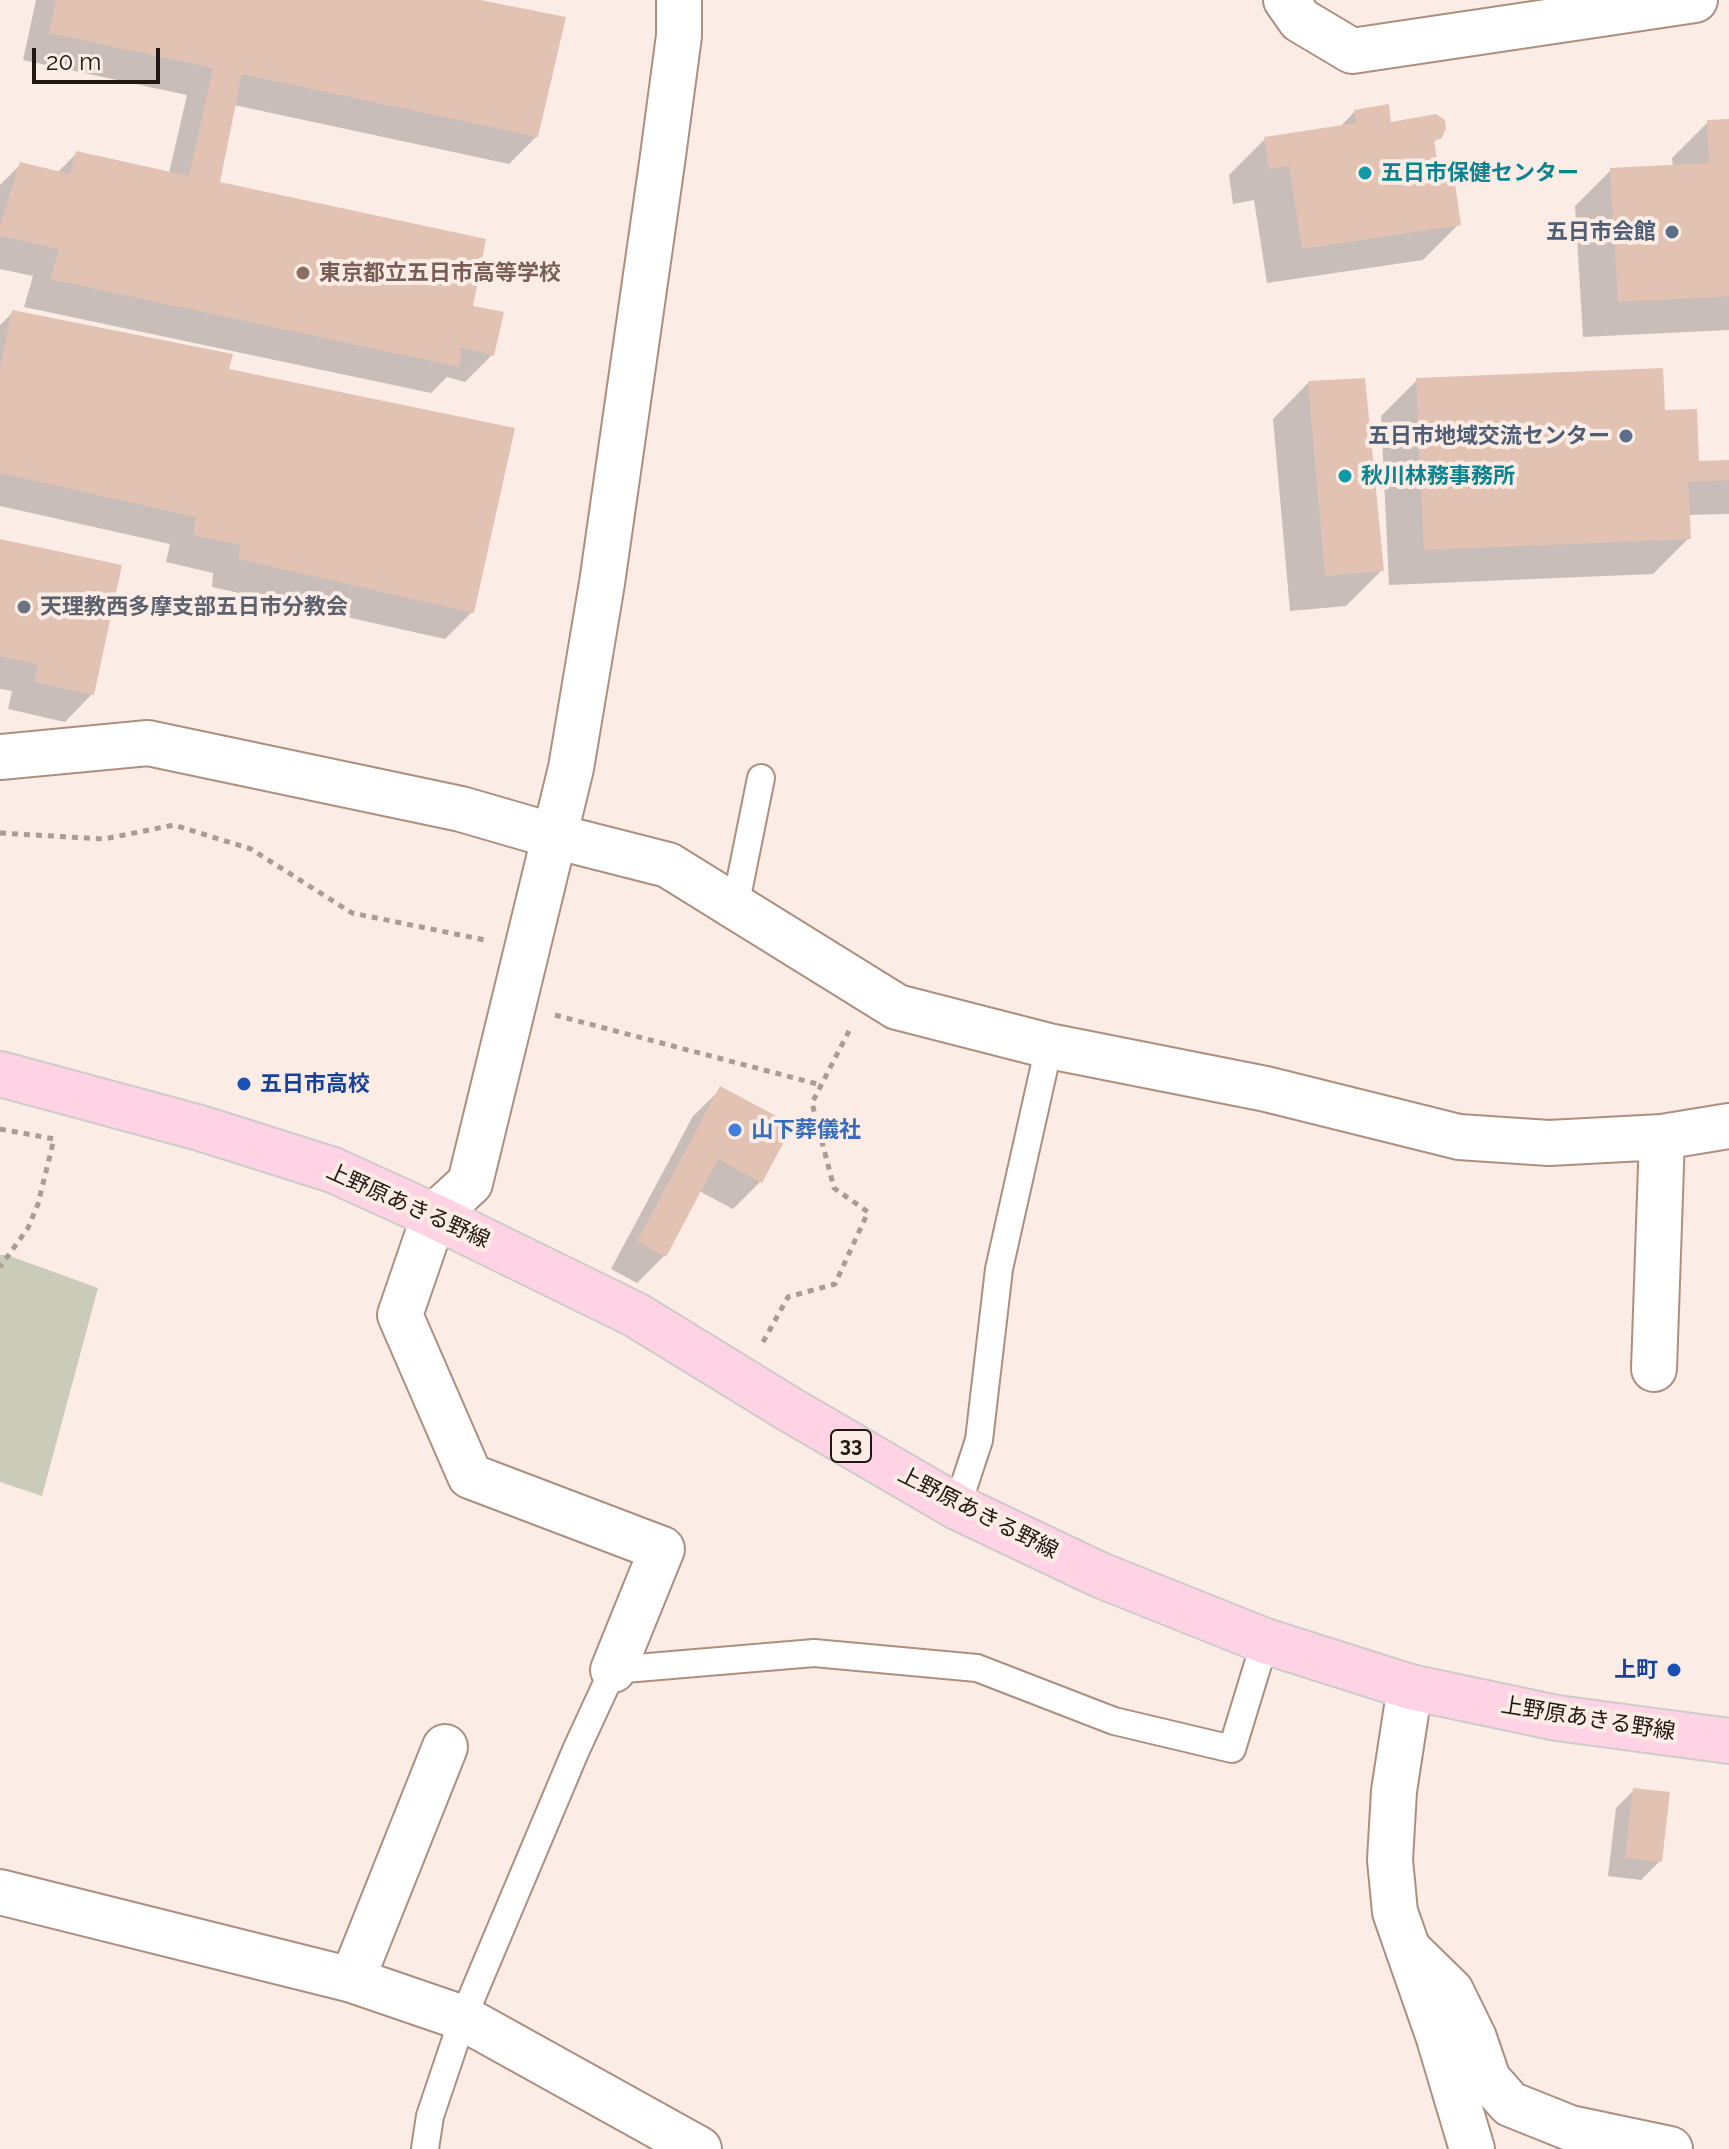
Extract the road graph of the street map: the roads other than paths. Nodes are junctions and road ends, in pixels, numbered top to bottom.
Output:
1 (679, 0) edge
2 (1286, 0) edge
3 (1695, 0) edge
4 (0, 757) edge
5 (761, 778) dead end
6 (554, 836) junction
7 (735, 907) junction
8 (1049, 1046) junction
9 (0, 1074) edge
10 (1729, 1126) edge
11 (1662, 1137) junction
12 (434, 1216) junction
13 (1654, 1369) dead end
14 (957, 1507) junction
15 (1265, 1641) junction
16 (613, 1670) junction
17 (1410, 1687) junction
18 (1729, 1741) edge
19 (445, 1747) dead end
20 (0, 1892) edge
21 (1408, 1949) junction
22 (352, 1980) junction
23 (463, 2018) junction
24 (425, 2149) edge
25 (699, 2149) edge
26 (1472, 2149) edge
27 (1670, 2149) edge

1 - 6 street
2 - 3 street
4 - 6 street
5 - 7 lane
6 - 7 street
6 - 12 street
7 - 8 street
8 - 11 street
8 - 14 lane
9 - 12 main road, 上野原あきる野線 / 33
10 - 11 street
11 - 13 street
12 - 14 main road, 上野原あきる野線 / 33
12 - 16 street
14 - 15 main road, 上野原あきる野線 / 33
15 - 16 lane
15 - 17 main road, 上野原あきる野線 / 33
16 - 23 lane
17 - 18 main road, 上野原あきる野線 / 33
17 - 21 street
19 - 22 street
20 - 22 street
21 - 26 street
21 - 27 street
22 - 23 street
23 - 24 lane
23 - 25 street

